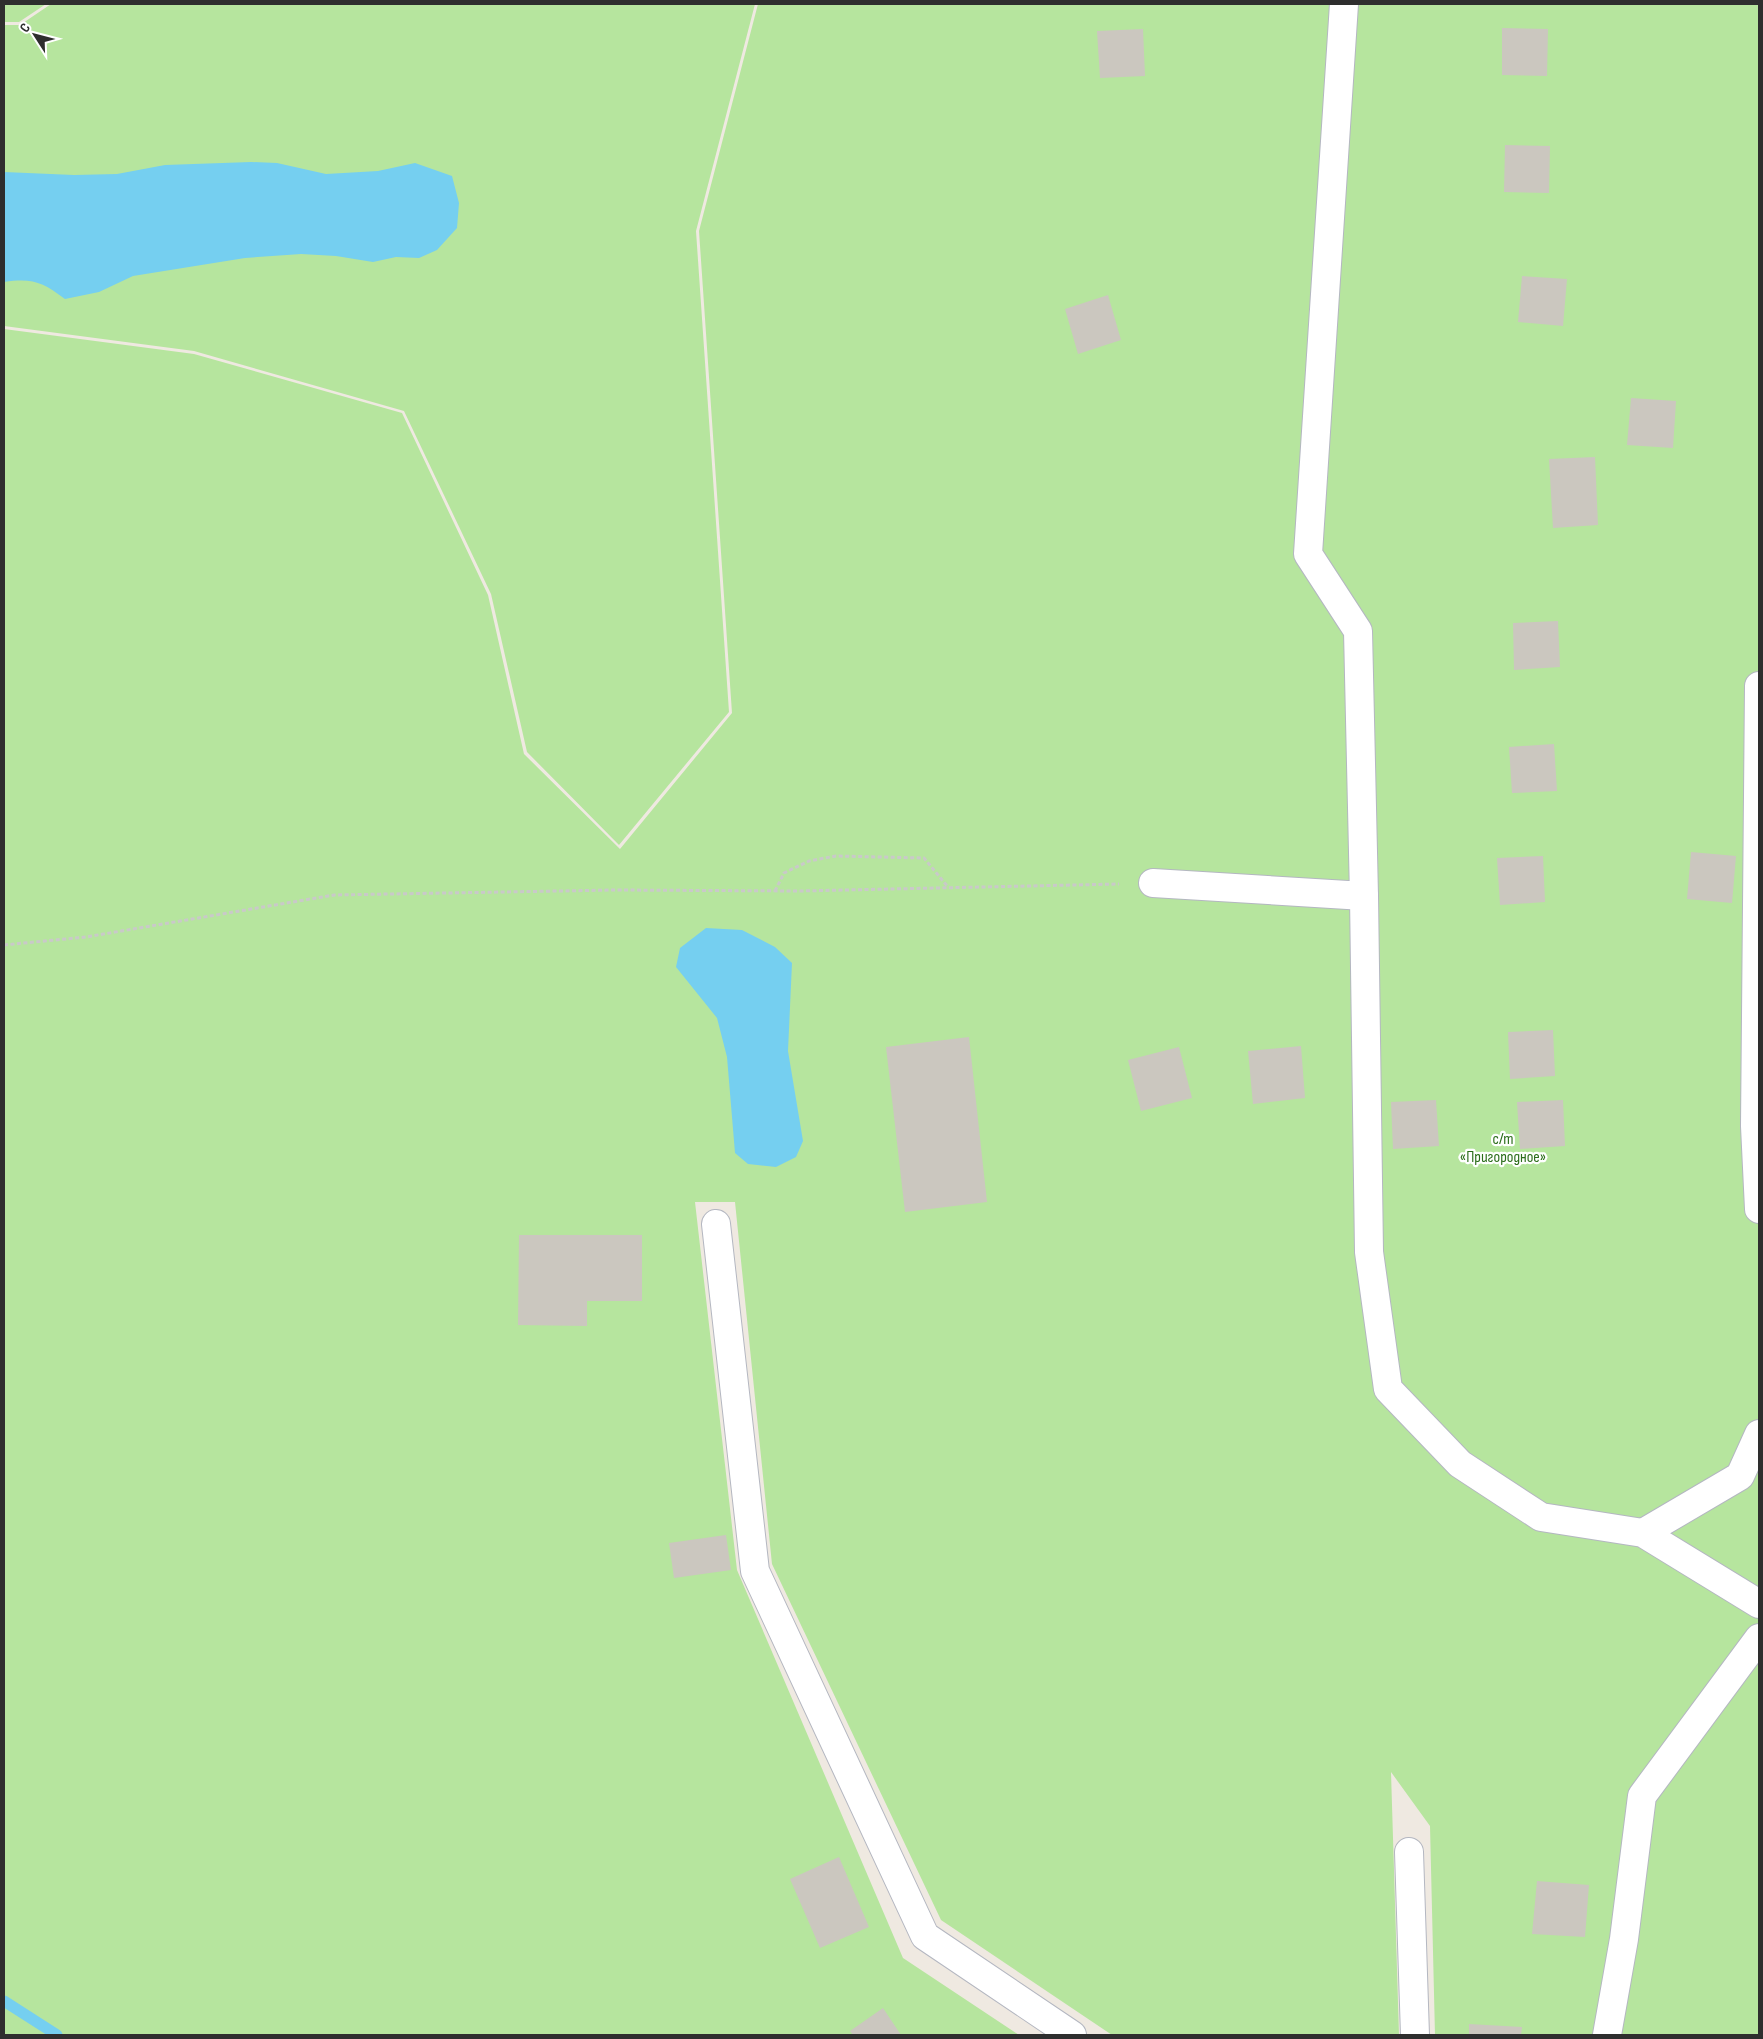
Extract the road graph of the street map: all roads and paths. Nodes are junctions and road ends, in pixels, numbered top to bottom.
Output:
1 (1344, 4) edge
2 (1759, 686) edge
3 (1153, 883) joint
4 (948, 888) junction
5 (775, 891) junction
6 (1364, 896) junction
7 (4, 945) edge
8 (1759, 1209) edge
9 (716, 1224) dead end
10 (1759, 1434) edge
11 (1644, 1533) junction
12 (1759, 1604) edge
13 (1759, 1638) edge
14 (1409, 1852) dead end
15 (1072, 2035) edge
16 (1416, 2035) edge
17 (1607, 2035) edge

1 - 6 street
2 - 8 street
3 - 4 path
3 - 6 street
4 - 5 path
4 - 5 path
5 - 7 path
6 - 11 street
9 - 15 street
10 - 11 street
11 - 12 street
13 - 17 street
14 - 16 street

